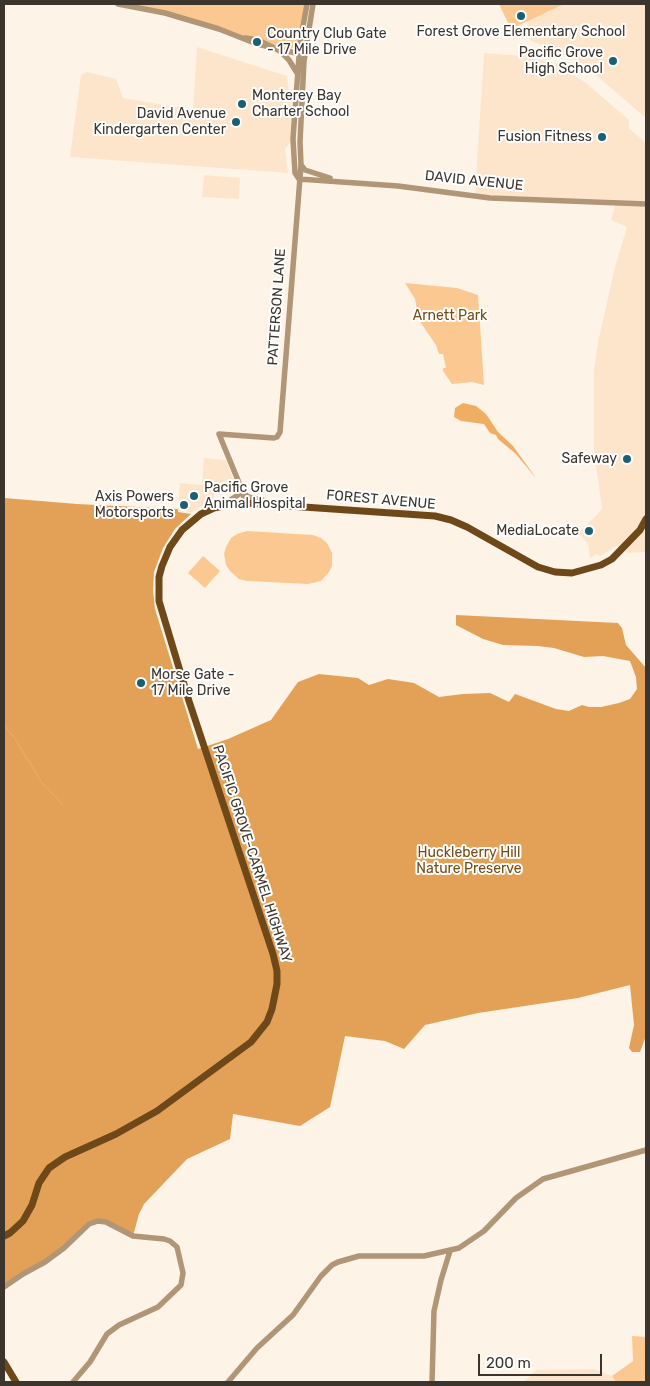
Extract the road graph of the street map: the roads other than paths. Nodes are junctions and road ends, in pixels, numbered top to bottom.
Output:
1 (118, 4) edge
2 (307, 4) edge
3 (313, 4) edge
4 (273, 48) junction
5 (300, 54) junction
6 (298, 74) junction
7 (301, 165) junction
8 (299, 179) junction
9 (339, 182) junction
10 (646, 204) edge
11 (241, 488) junction
12 (245, 503) junction
13 (220, 506) junction
14 (282, 506) junction
15 (201, 514) joint
16 (646, 519) edge
17 (646, 1150) edge
18 (4, 1236) edge
19 (459, 1248) junction
20 (450, 1251) junction
21 (431, 1255) junction
22 (444, 1270) junction
23 (4, 1287) edge
24 (4, 1362) edge
25 (16, 1382) edge
26 (73, 1382) edge
27 (228, 1382) edge
28 (432, 1382) edge

1 - 4 street
2 - 5 street
3 - 7 street
4 - 5 street
4 - 6 street
5 - 6 street
6 - 8 street
7 - 8 street
7 - 9 street
8 - 9 street, DAVID AVENUE
8 - 11 street, PATTERSON LANE
9 - 10 street, DAVID AVENUE
11 - 12 street
11 - 13 street
11 - 14 street
12 - 13 main road, FOREST AVENUE
12 - 14 main road, FOREST AVENUE
13 - 15 main road, FOREST AVENUE
14 - 16 main road, FOREST AVENUE
15 - 18 main road, PACIFIC GROVE-CARMEL HIGHWAY
17 - 19 street
19 - 20 street
19 - 22 street
20 - 21 street
20 - 22 street
21 - 22 street
21 - 27 street
22 - 28 street
23 - 26 street
24 - 25 main road

